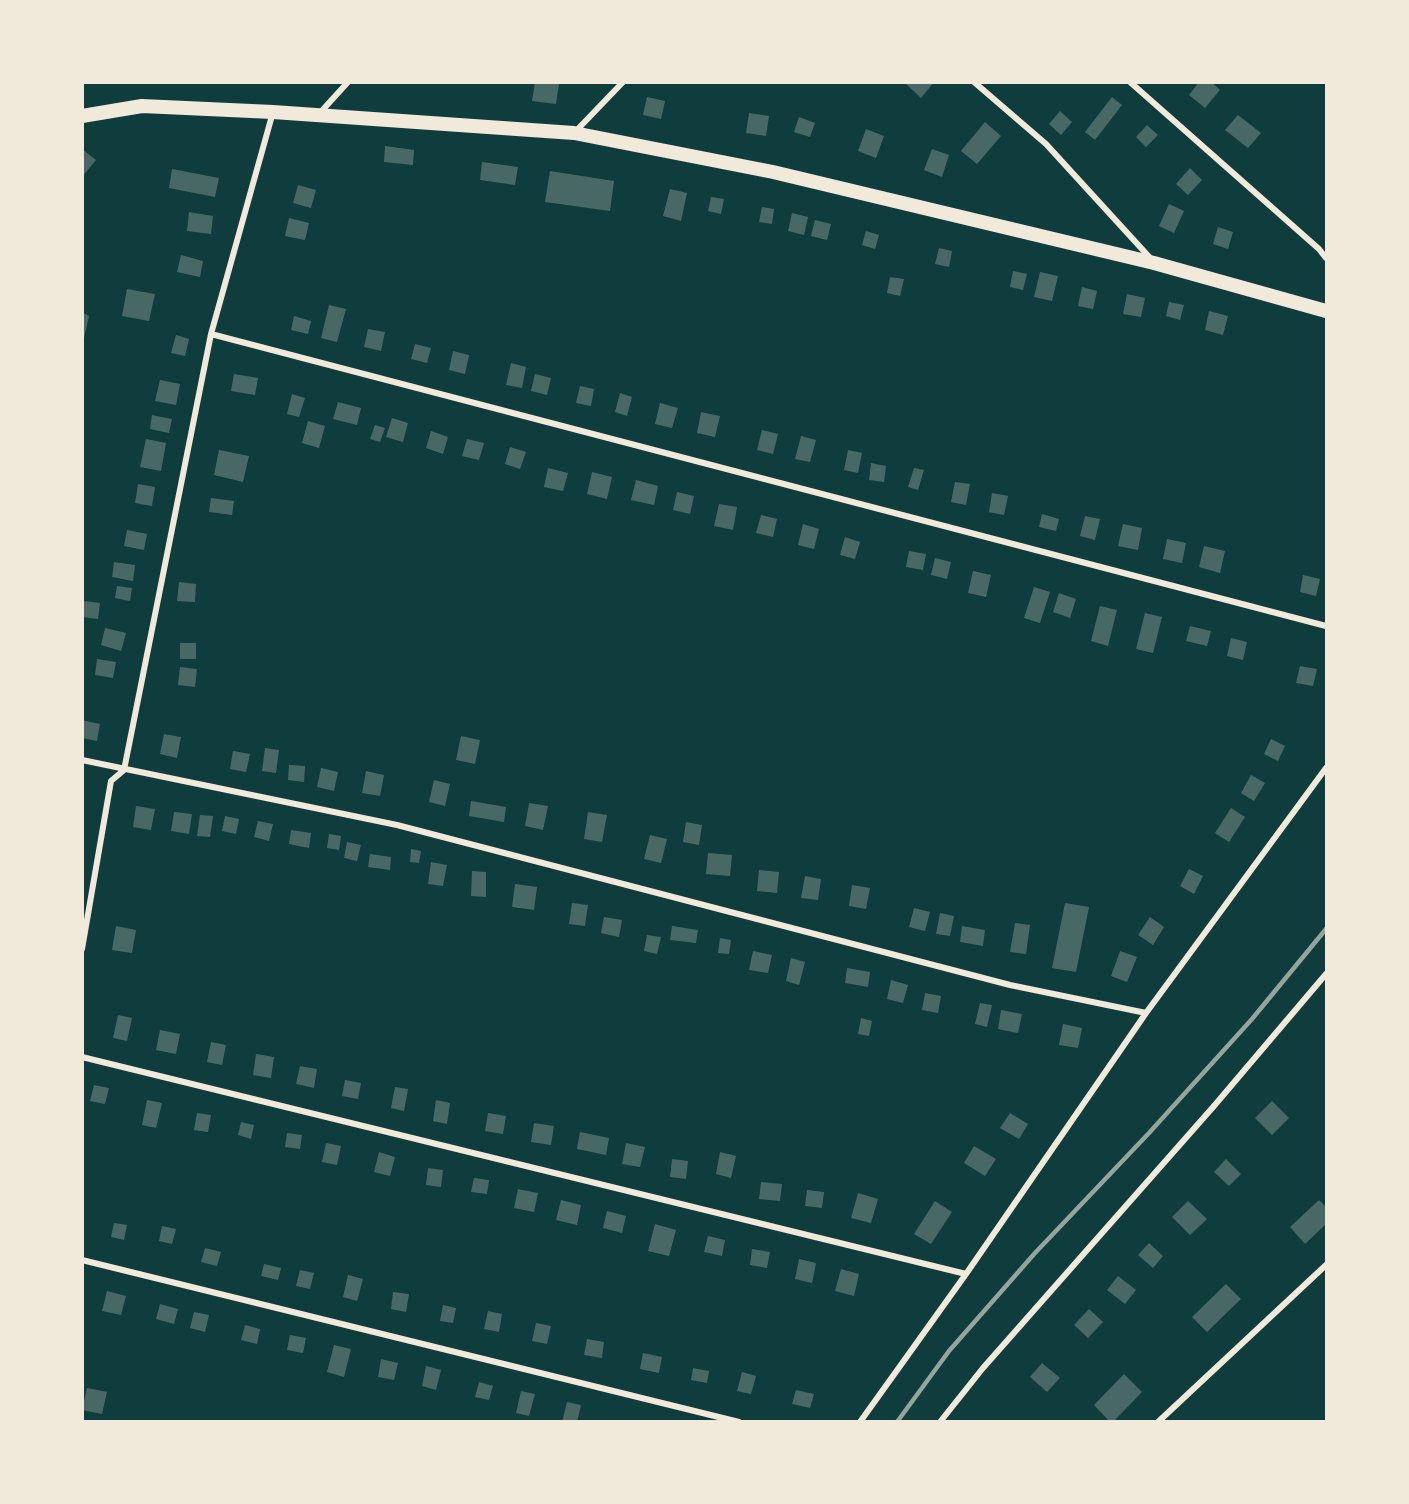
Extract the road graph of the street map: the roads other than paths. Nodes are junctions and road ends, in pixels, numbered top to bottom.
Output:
1 (348, 82) edge
2 (623, 82) edge
3 (974, 82) edge
4 (1130, 82) edge
5 (273, 112) junction
6 (318, 115) junction
7 (82, 116) edge
8 (574, 133) junction
9 (1326, 258) edge
10 (1154, 263) junction
11 (1326, 311) edge
12 (211, 334) junction
13 (1326, 626) edge
14 (82, 760) edge
15 (1326, 768) edge
16 (124, 770) junction
17 (82, 949) edge
18 (1326, 974) edge
19 (1146, 1013) junction
20 (82, 1057) edge
21 (82, 1260) edge
22 (1326, 1265) edge
23 (966, 1274) junction
24 (739, 1422) edge
25 (860, 1422) edge
26 (940, 1422) edge
27 (1158, 1422) edge

1 - 6 street
2 - 8 street
3 - 10 street
4 - 9 street
5 - 6 main road
5 - 7 main road
5 - 12 street
6 - 8 main road
8 - 10 main road
10 - 11 main road
12 - 13 street
12 - 16 street
14 - 16 street
15 - 19 street
16 - 17 street
16 - 19 street
18 - 26 street
19 - 23 street
20 - 23 street
21 - 24 street
22 - 27 street
23 - 25 street

